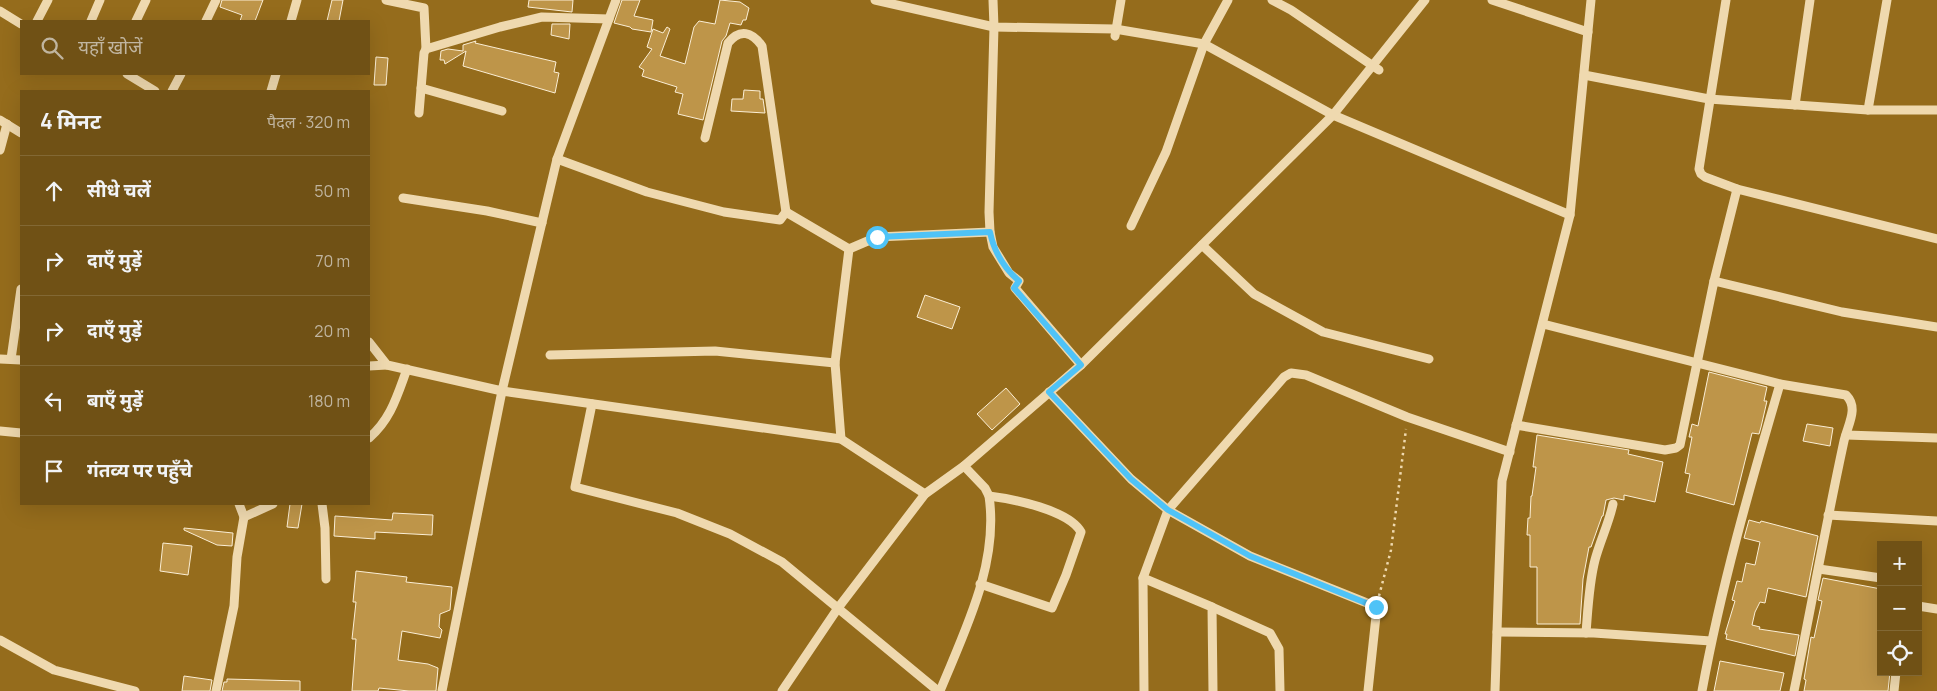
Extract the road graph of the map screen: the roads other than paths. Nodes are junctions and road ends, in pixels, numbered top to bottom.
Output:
1 (48, 0) edge
2 (100, 0) edge
3 (146, 0) edge
4 (216, 0) edge
5 (297, 0) edge
6 (386, 0) edge
7 (616, 0) edge
8 (875, 0) edge
9 (993, 0) edge
10 (1121, 0) edge
11 (1228, 0) edge
12 (1272, 0) edge
13 (1425, 0) edge
14 (1492, 0) edge
15 (1591, 0) edge
16 (1726, 0) edge
17 (1810, 0) edge
18 (1888, 0) edge
19 (1, 13) edge
20 (609, 19) junction
21 (38, 20) edge
22 (91, 20) edge
23 (136, 20) edge
24 (206, 20) edge
25 (291, 20) edge
26 (20, 23) edge
27 (994, 27) junction
28 (1588, 32) junction
29 (1115, 33) junction
30 (1204, 44) junction
31 (426, 49) junction
32 (1376, 67) junction
33 (129, 75) edge
34 (180, 75) edge
35 (276, 75) edge
36 (1584, 75) junction
37 (421, 88) junction
38 (153, 90) edge
39 (173, 90) edge
40 (271, 90) edge
41 (1709, 99) junction
42 (1795, 105) junction
43 (1868, 110) junction
44 (1937, 110) edge
45 (502, 111) dead end
46 (419, 113) dead end
47 (1333, 116) junction
48 (4, 122) edge
49 (20, 132) edge
50 (705, 138) dead end
51 (0, 150) edge
52 (557, 159) junction
53 (1737, 189) junction
54 (403, 198) dead end
55 (786, 212) junction
56 (1570, 215) junction
57 (542, 223) junction
58 (1131, 226) dead end
59 (990, 232) junction
60 (1937, 239) edge
61 (1202, 245) junction
62 (849, 249) junction
63 (1714, 281) junction
64 (20, 296) edge
65 (1542, 324) junction
66 (1937, 327) edge
67 (370, 343) edge
68 (550, 355) dead end
69 (0, 359) edge
70 (11, 359) junction
71 (1430, 359) dead end
72 (20, 360) edge
73 (835, 363) junction
74 (1697, 363) junction
75 (386, 365) junction
76 (1081, 365) junction
77 (370, 366) edge
78 (407, 369) junction
79 (1780, 384) junction
80 (502, 391) junction
81 (1049, 392) junction
82 (592, 404) junction
83 (1516, 425) junction
84 (0, 432) edge
85 (20, 433) edge
86 (1846, 435) junction
87 (370, 437) edge
88 (1937, 438) edge
89 (841, 439) junction
90 (1510, 452) junction
91 (964, 466) junction
92 (925, 494) junction
93 (989, 496) junction
94 (1613, 504) dead end
95 (239, 505) edge
96 (271, 505) edge
97 (322, 505) edge
98 (1168, 510) junction
99 (1828, 515) junction
100 (244, 518) junction
101 (1937, 521) edge
102 (1818, 569) junction
103 (1877, 577) edge
104 (1143, 578) junction
105 (326, 579) dead end
106 (980, 584) junction
107 (1212, 607) junction
108 (1922, 607) edge
109 (838, 608) junction
110 (1937, 609) edge
111 (1497, 632) junction
112 (1586, 633) junction
113 (0, 640) edge
114 (1711, 641) junction
115 (1896, 676) edge
116 (135, 691) edge
117 (216, 691) edge
118 (442, 691) edge
119 (782, 691) edge
120 (939, 691) edge
121 (1144, 691) edge
122 (1213, 691) edge
123 (1280, 691) edge
124 (1368, 691) edge
125 (1495, 691) edge
126 (1702, 691) edge
127 (1794, 691) edge
128 (1894, 691) edge

1 - 21 street
2 - 22 street
3 - 23 street
4 - 24 street
5 - 25 street
6 - 31 street
7 - 20 street
8 - 27 street
9 - 27 street
10 - 29 street
11 - 30 street
12 - 32 street
13 - 32 street
14 - 28 street
15 - 28 street
16 - 41 street
17 - 42 street
18 - 43 street
19 - 26 street
20 - 31 street
20 - 52 street
27 - 29 street
27 - 59 street
28 - 36 street
29 - 30 street
30 - 47 street
30 - 58 street
31 - 37 street
32 - 47 street
33 - 38 street
34 - 39 street
35 - 40 street
36 - 41 street
36 - 56 street
37 - 45 street
37 - 46 street
41 - 42 street
41 - 53 street
42 - 43 street
43 - 44 street
47 - 56 street
47 - 61 street
48 - 49 street
48 - 51 street
50 - 55 street
52 - 55 street
52 - 57 street
53 - 60 street
53 - 63 street
54 - 57 street
55 - 62 street
56 - 65 street
57 - 80 street
59 - 62 street
59 - 76 street
61 - 71 street
61 - 76 street
62 - 73 street
63 - 66 street
63 - 74 street
64 - 70 street
65 - 74 street
65 - 83 street
67 - 75 street
68 - 73 street
69 - 70 street
70 - 72 street
73 - 89 street
74 - 79 street
74 - 83 street
75 - 77 street
75 - 78 street
76 - 81 street
78 - 80 street
78 - 87 street
79 - 86 street
79 - 114 street
80 - 82 street
80 - 118 street
81 - 91 street
81 - 98 street
82 - 89 street
82 - 109 street
83 - 90 street
84 - 85 street
86 - 88 street
86 - 99 street
89 - 92 street
90 - 98 street
90 - 111 street
91 - 92 street
91 - 93 street
92 - 109 street
93 - 106 street
93 - 106 street
94 - 112 street
95 - 100 street
96 - 100 street
97 - 105 street
98 - 104 street
98 - 124 street
99 - 101 street
99 - 102 street
100 - 117 street
102 - 103 street
102 - 127 street
104 - 107 street
104 - 121 street
106 - 120 street
107 - 122 street
107 - 123 street
108 - 110 street
109 - 119 street
109 - 120 street
111 - 112 street
111 - 125 street
112 - 114 street
113 - 116 street
114 - 126 street
115 - 128 street

